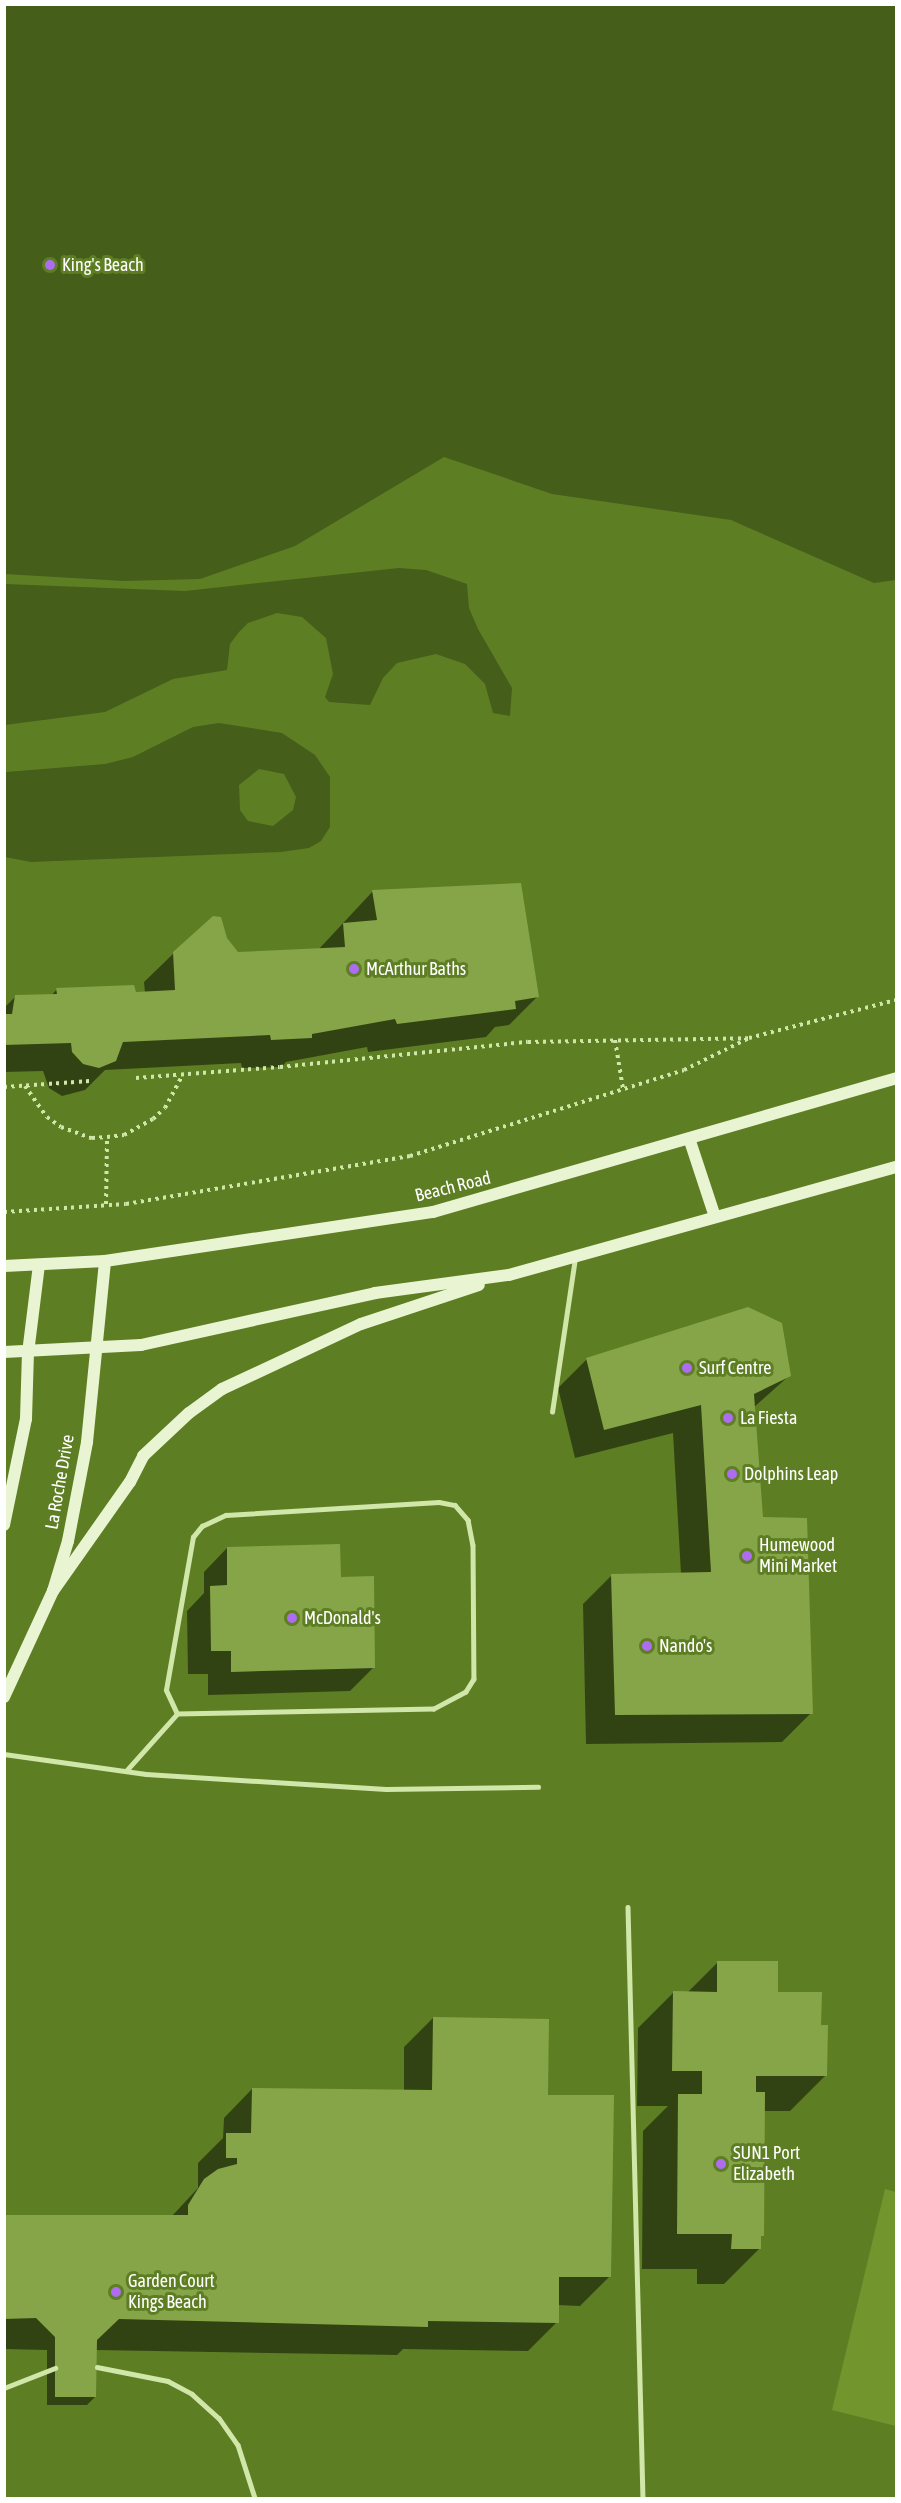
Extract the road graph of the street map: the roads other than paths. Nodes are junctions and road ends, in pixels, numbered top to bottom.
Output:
1 (897, 1078) edge
2 (690, 1141) junction
3 (897, 1167) edge
4 (716, 1217) junction
5 (576, 1259) junction
6 (105, 1261) junction
7 (39, 1265) junction
8 (4, 1266) edge
9 (509, 1275) junction
10 (95, 1348) junction
11 (4, 1352) edge
12 (28, 1353) junction
13 (552, 1412) dead end
14 (4, 1525) edge
15 (53, 1591) junction
16 (4, 1697) edge
17 (177, 1714) junction
18 (4, 1754) edge
19 (126, 1771) junction
20 (538, 1787) dead end
21 (627, 1907) dead end
22 (97, 2367) dead end
23 (55, 2368) dead end
24 (4, 2388) edge
25 (255, 2499) edge
26 (643, 2499) edge

1 - 2 main road, Beach Road
2 - 4 main road
2 - 6 main road, Beach Road
3 - 4 main road
4 - 5 main road
5 - 9 main road
5 - 13 lane
6 - 7 main road, Beach Road
6 - 10 main road, La Roche Drive
7 - 8 main road, Beach Road
7 - 12 main road
9 - 10 main road
9 - 15 main road
10 - 12 main road
10 - 15 main road, La Roche Drive
11 - 12 main road
12 - 14 main road
15 - 16 main road, La Roche Drive
17 - 17 lane
17 - 19 lane
18 - 19 lane
19 - 20 lane
21 - 26 lane
22 - 25 lane
23 - 24 lane

